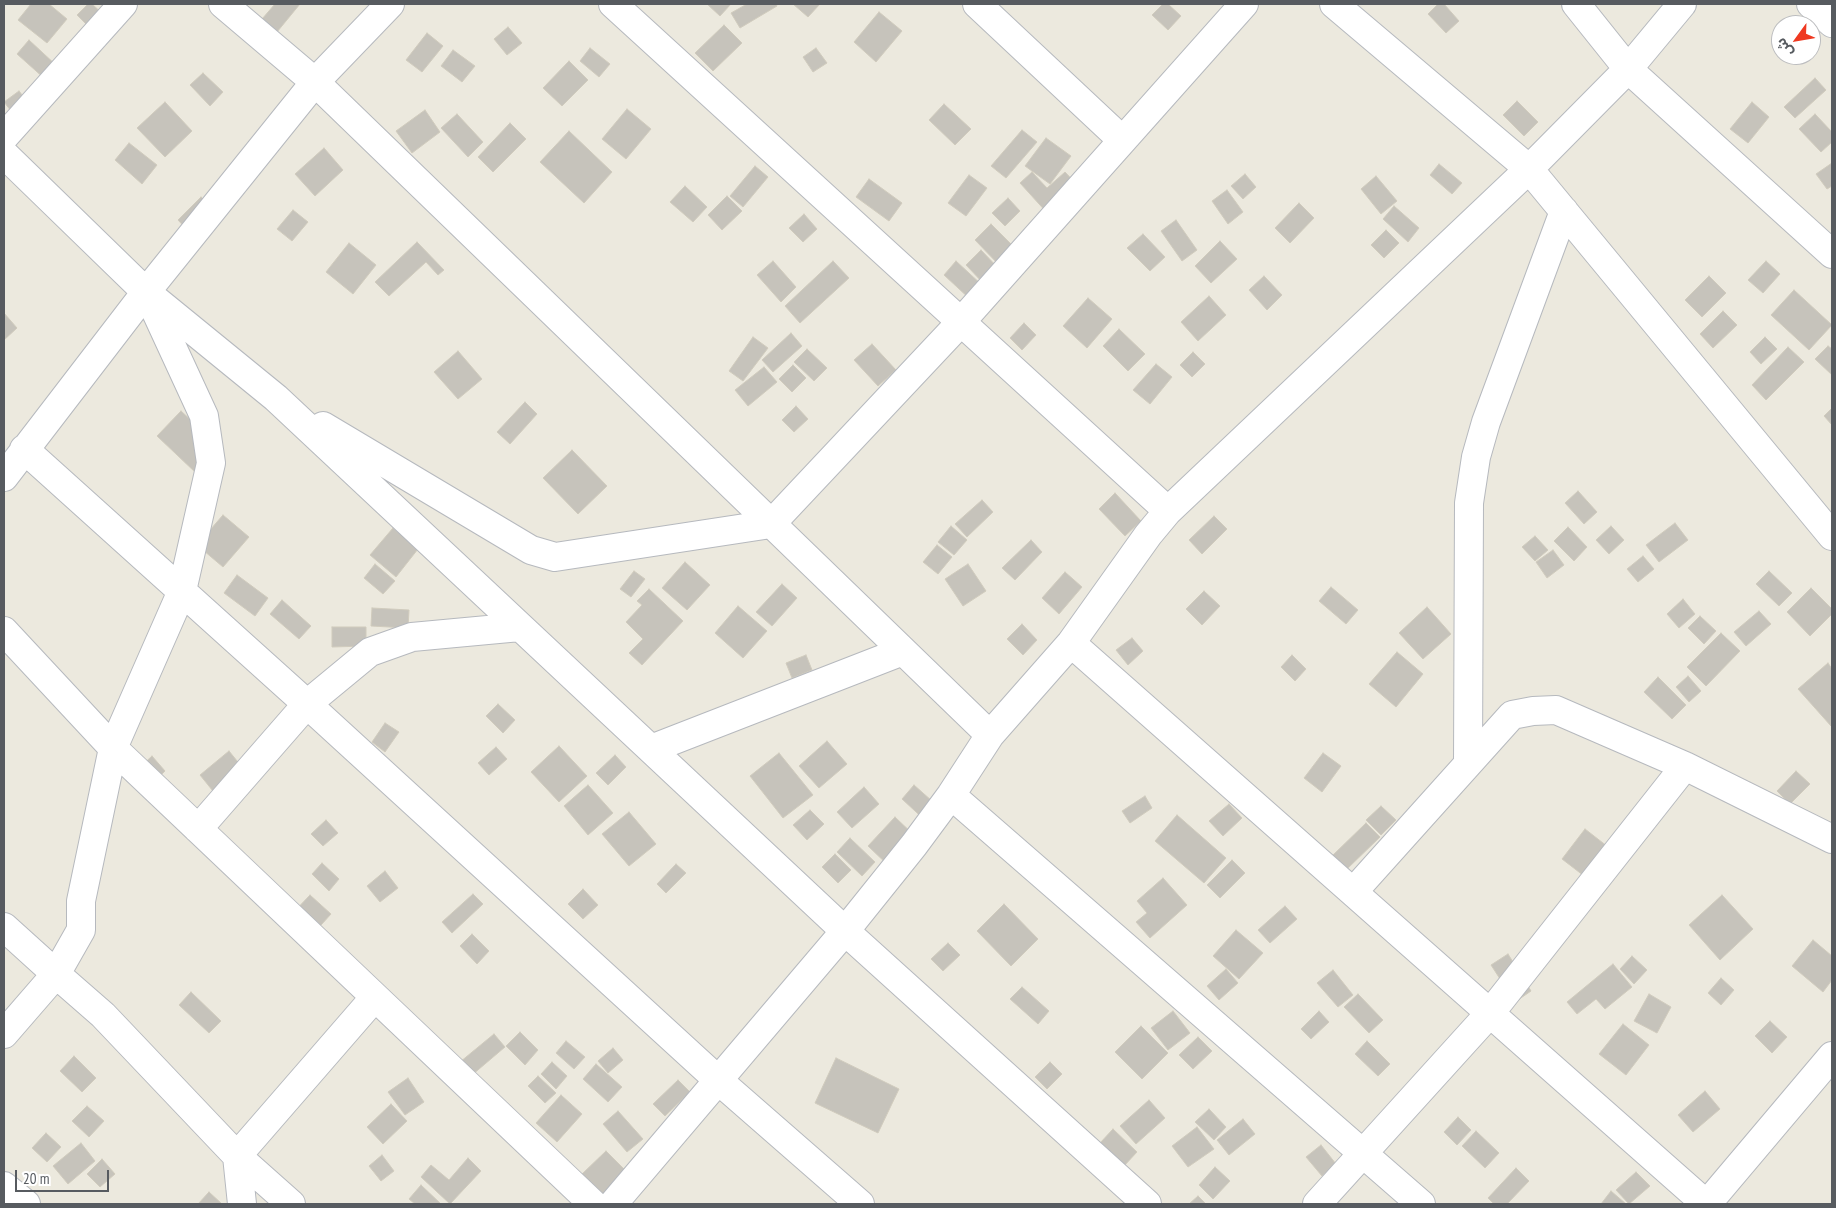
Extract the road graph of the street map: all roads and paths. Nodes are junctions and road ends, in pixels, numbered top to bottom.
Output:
1 (123, 4) edge
2 (223, 4) edge
3 (390, 4) edge
4 (613, 4) edge
5 (977, 4) edge
6 (1244, 4) edge
7 (1334, 4) edge
8 (1576, 4) edge
9 (1682, 4) edge
10 (1811, 4) edge
11 (1832, 23) edge
12 (1628, 70) junction
13 (315, 82) junction
14 (4, 137) edge
15 (1121, 139) junction
16 (4, 154) edge
17 (1529, 169) junction
18 (1564, 211) junction
19 (1832, 254) edge
20 (146, 292) junction
21 (960, 323) junction
22 (276, 398) junction
23 (24, 449) junction
24 (4, 477) edge
25 (1168, 511) junction
26 (771, 524) junction
27 (1832, 536) edge
28 (182, 591) junction
29 (520, 627) junction
30 (4, 631) edge
31 (1071, 643) junction
32 (903, 651) junction
33 (307, 704) junction
34 (990, 735) junction
35 (113, 748) junction
36 (651, 749) junction
37 (1468, 763) junction
38 (1685, 766) junction
39 (951, 795) junction
40 (198, 829) junction
41 (1832, 839) edge
42 (1353, 892) junction
43 (4, 927) edge
44 (845, 931) junction
45 (56, 974) junction
46 (375, 997) junction
47 (1491, 1012) junction
48 (4, 1034) edge
49 (1832, 1056) edge
50 (718, 1080) junction
51 (1362, 1152) junction
52 (237, 1156) junction
53 (4, 1186) edge
54 (857, 1203) edge
55 (26, 1204) edge
56 (242, 1204) edge
57 (291, 1204) edge
58 (593, 1204) edge
59 (613, 1204) edge
60 (1147, 1204) edge
61 (1317, 1204) edge
62 (1421, 1204) edge
63 (1707, 1204) edge

1 - 14 street
2 - 13 street
3 - 13 street
4 - 21 street
5 - 15 street
6 - 15 street
7 - 17 street
8 - 12 street
9 - 12 street
10 - 11 street
12 - 17 street
12 - 19 street
13 - 20 street
13 - 26 street
15 - 21 street
16 - 20 street
17 - 18 street
17 - 25 street
18 - 27 street
18 - 37 street
20 - 22 street
20 - 23 street
20 - 28 street
21 - 25 street
21 - 26 street
22 - 26 street
22 - 29 street
23 - 24 street
23 - 28 street
25 - 31 street
26 - 32 street
28 - 33 street
28 - 35 street
29 - 33 street
29 - 36 street
30 - 35 street
31 - 34 street
31 - 42 street
32 - 34 street
32 - 36 street
33 - 40 street
33 - 50 street
34 - 39 street
35 - 40 street
35 - 45 street
36 - 44 street
37 - 38 street
37 - 42 street
38 - 41 street
38 - 47 street
39 - 44 street
39 - 51 street
40 - 46 street
42 - 47 street
43 - 45 street
44 - 50 street
44 - 60 street
45 - 48 street
45 - 52 street
46 - 52 street
46 - 58 street
47 - 51 street
47 - 63 street
49 - 63 street
50 - 54 street
50 - 59 street
51 - 61 street
51 - 62 street
52 - 56 street
52 - 57 street
53 - 55 street

